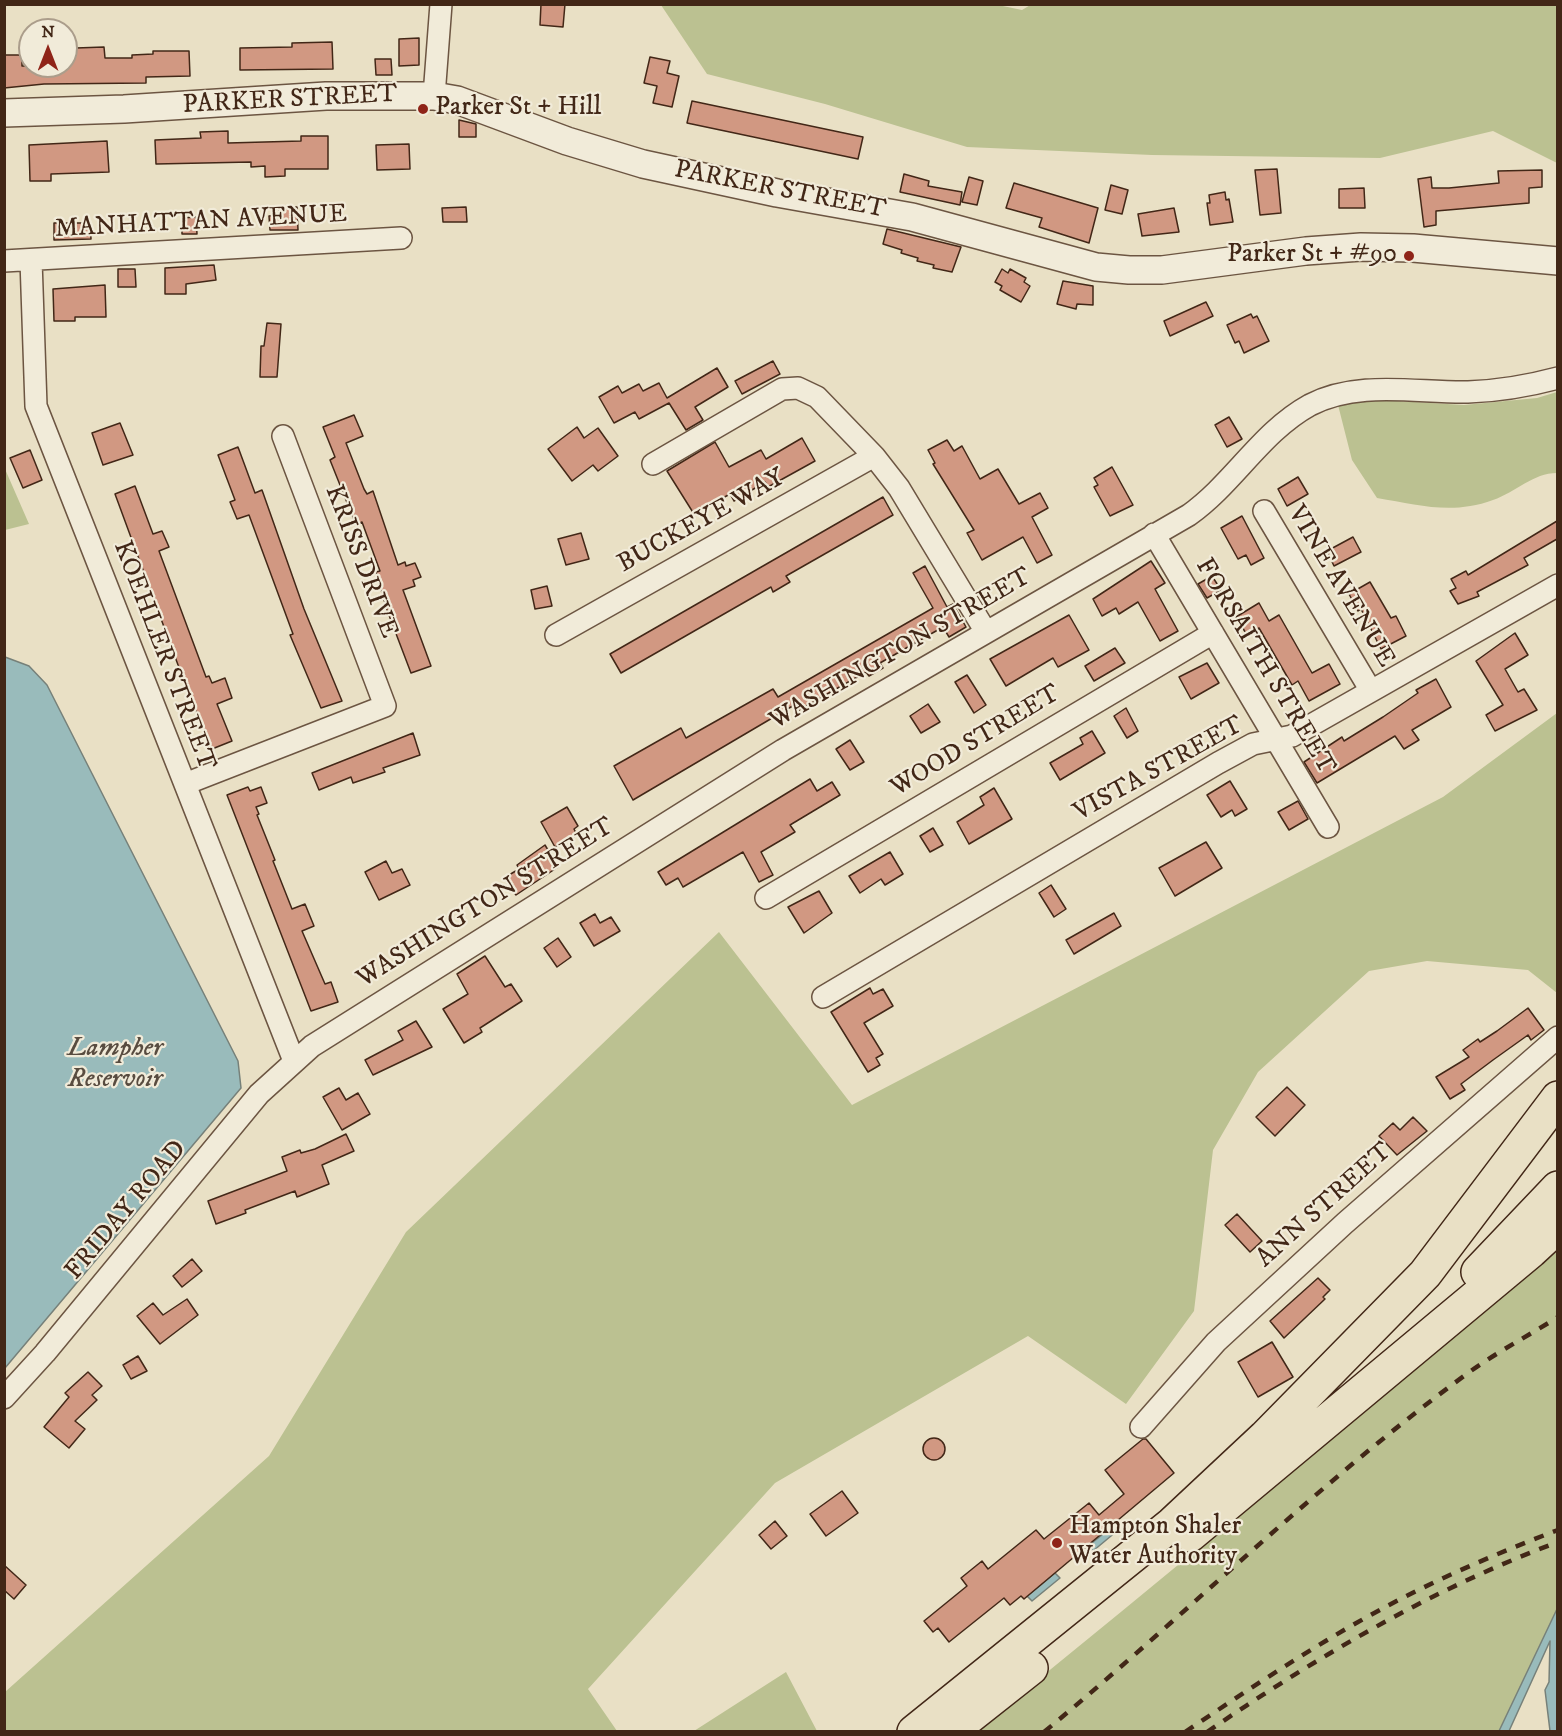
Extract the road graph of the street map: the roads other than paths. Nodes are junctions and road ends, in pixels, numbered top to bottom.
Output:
1 (441, 4) edge
2 (434, 96) junction
3 (4, 113) edge
4 (402, 238) dead end
5 (31, 260) junction
6 (4, 261) edge
7 (1557, 261) edge
8 (1557, 378) edge
9 (283, 436) dead end
10 (874, 456) junction
11 (653, 464) dead end
12 (1264, 510) dead end
13 (1154, 534) junction
14 (1557, 585) edge
15 (986, 632) junction
16 (1213, 633) junction
17 (556, 635) dead end
18 (1371, 691) junction
19 (1276, 739) junction
20 (185, 784) junction
21 (1328, 826) dead end
22 (766, 898) dead end
23 (823, 997) dead end
24 (1557, 1037) edge
25 (294, 1061) junction
26 (1557, 1098) edge
27 (1557, 1130) edge
28 (1557, 1188) edge
29 (1557, 1226) edge
30 (1425, 1274) junction
31 (4, 1398) edge
32 (1141, 1427) dead end
33 (1288, 1454) junction
34 (914, 1731) edge
35 (950, 1731) edge

1 - 2 street
2 - 3 street, PARKER STREET
2 - 7 street, PARKER STREET
4 - 5 street, MANHATTAN AVENUE
5 - 6 street, MANHATTAN AVENUE
5 - 20 street, KOEHLER STREET
8 - 13 street, WASHINGTON STREET
9 - 20 street, KRISS DRIVE
10 - 11 street
10 - 15 street
10 - 17 street, BUCKEYE WAY
12 - 18 street, VINE AVENUE
13 - 15 street, WASHINGTON STREET
13 - 16 street, FORSAITH STREET
14 - 18 street, VISTA STREET
15 - 25 street, WASHINGTON STREET
16 - 19 street, FORSAITH STREET
16 - 22 street, WOOD STREET
18 - 19 street, VISTA STREET
19 - 21 street, FORSAITH STREET
19 - 23 street, VISTA STREET
20 - 25 street, KOEHLER STREET
24 - 32 street, ANN STREET
25 - 31 street, FRIDAY ROAD
26 - 30 highway
27 - 30 highway
28 - 33 highway
29 - 33 highway
30 - 34 highway
33 - 35 highway

